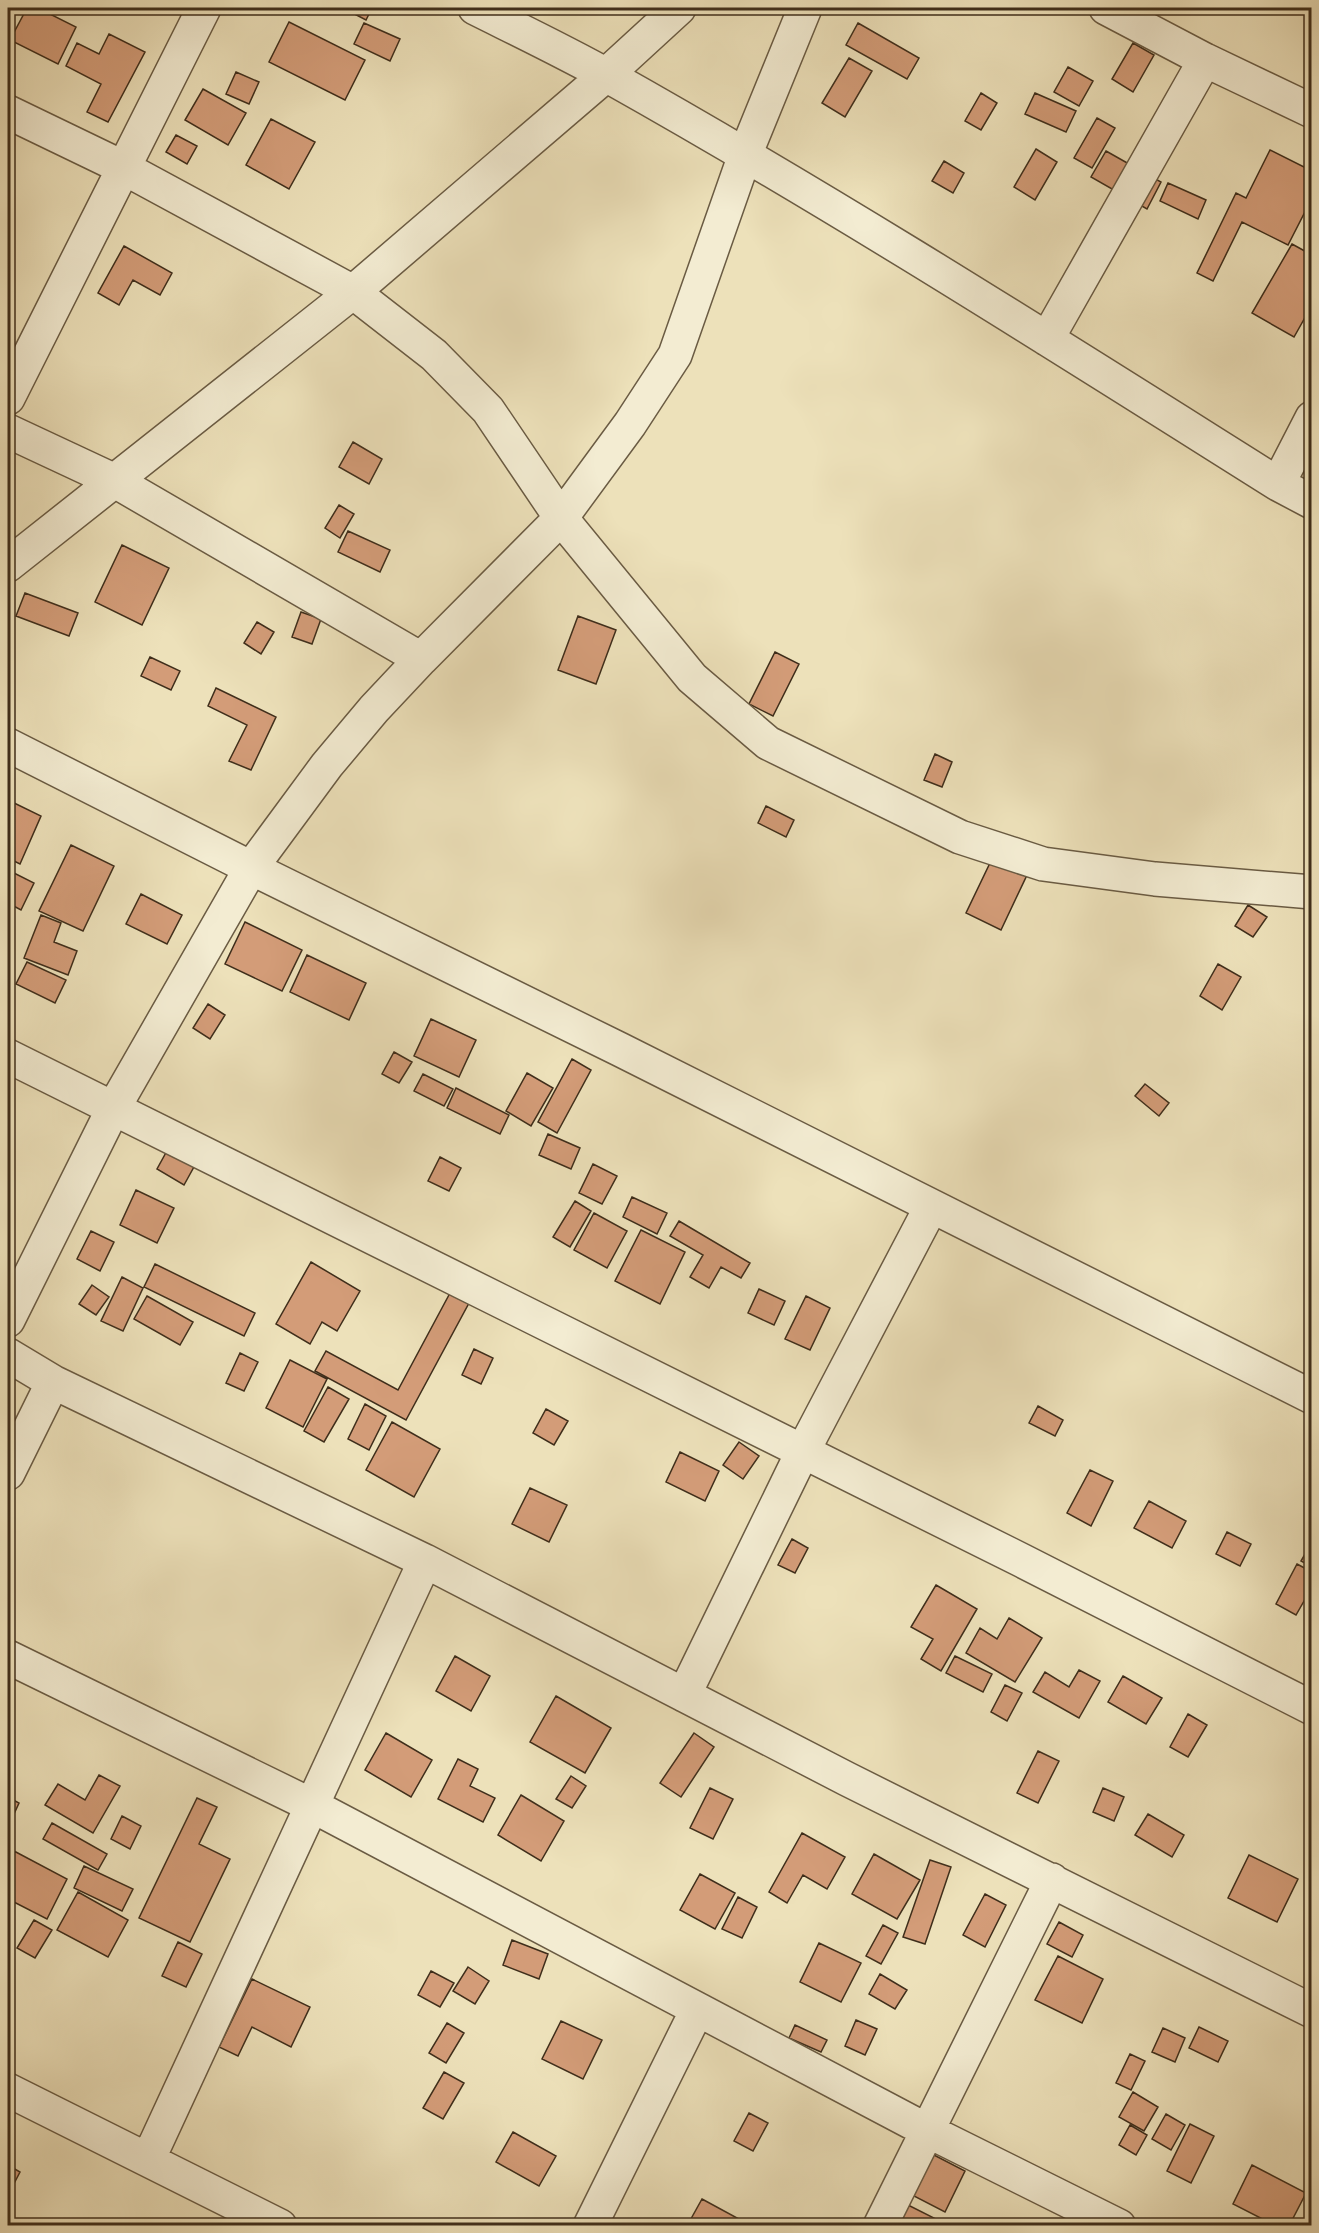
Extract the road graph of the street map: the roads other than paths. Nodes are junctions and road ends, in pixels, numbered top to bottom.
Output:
1 (204, 8) edge
2 (475, 8) edge
3 (679, 8) edge
4 (805, 8) edge
5 (1106, 8) edge
6 (1205, 60) junction
7 (606, 75) junction
8 (1311, 111) edge
9 (8, 112) edge
10 (745, 154) junction
11 (122, 167) junction
12 (353, 292) junction
13 (1047, 339) junction
14 (8, 398) edge
15 (1311, 418) edge
16 (8, 431) edge
17 (116, 481) junction
18 (1278, 484) junction
19 (1311, 502) edge
20 (561, 518) junction
21 (8, 565) edge
22 (421, 659) junction
23 (8, 744) edge
24 (251, 868) junction
25 (1311, 892) edge
26 (8, 1056) edge
27 (113, 1109) junction
28 (931, 1207) junction
29 (8, 1320) edge
30 (8, 1355) edge
31 (53, 1382) junction
32 (1311, 1397) edge
33 (803, 1451) junction
34 (8, 1473) edge
35 (425, 1561) junction
36 (8, 1657) edge
37 (684, 1695) junction
38 (1311, 1708) edge
39 (311, 1805) junction
40 (1052, 1880) junction
41 (697, 2010) junction
42 (1311, 2011) edge
43 (8, 2090) edge
44 (928, 2131) junction
45 (148, 2160) junction
46 (280, 2226) edge
47 (590, 2226) edge
48 (880, 2226) edge
49 (1119, 2226) edge

1 - 11 street
2 - 7 street
3 - 7 street
4 - 10 street
5 - 6 street
6 - 8 street
6 - 13 street
7 - 10 street
7 - 12 street
9 - 11 street
10 - 13 street
10 - 20 street
11 - 12 street
11 - 14 street
12 - 17 street
12 - 20 street
13 - 18 street
15 - 18 street
16 - 17 street
17 - 21 street
17 - 22 street
18 - 19 street
20 - 22 street
20 - 25 street
22 - 24 street
23 - 24 street
24 - 27 street
24 - 28 street
26 - 27 street
27 - 29 street
27 - 33 street
28 - 32 street
28 - 33 street
30 - 31 street
31 - 34 street
31 - 35 street
33 - 37 street
33 - 38 street
35 - 37 street
35 - 39 street
36 - 39 street
37 - 40 street
39 - 41 street
39 - 45 street
40 - 42 street
40 - 44 street
41 - 44 street
41 - 47 street
43 - 45 street
44 - 48 street
44 - 49 street
45 - 46 street

